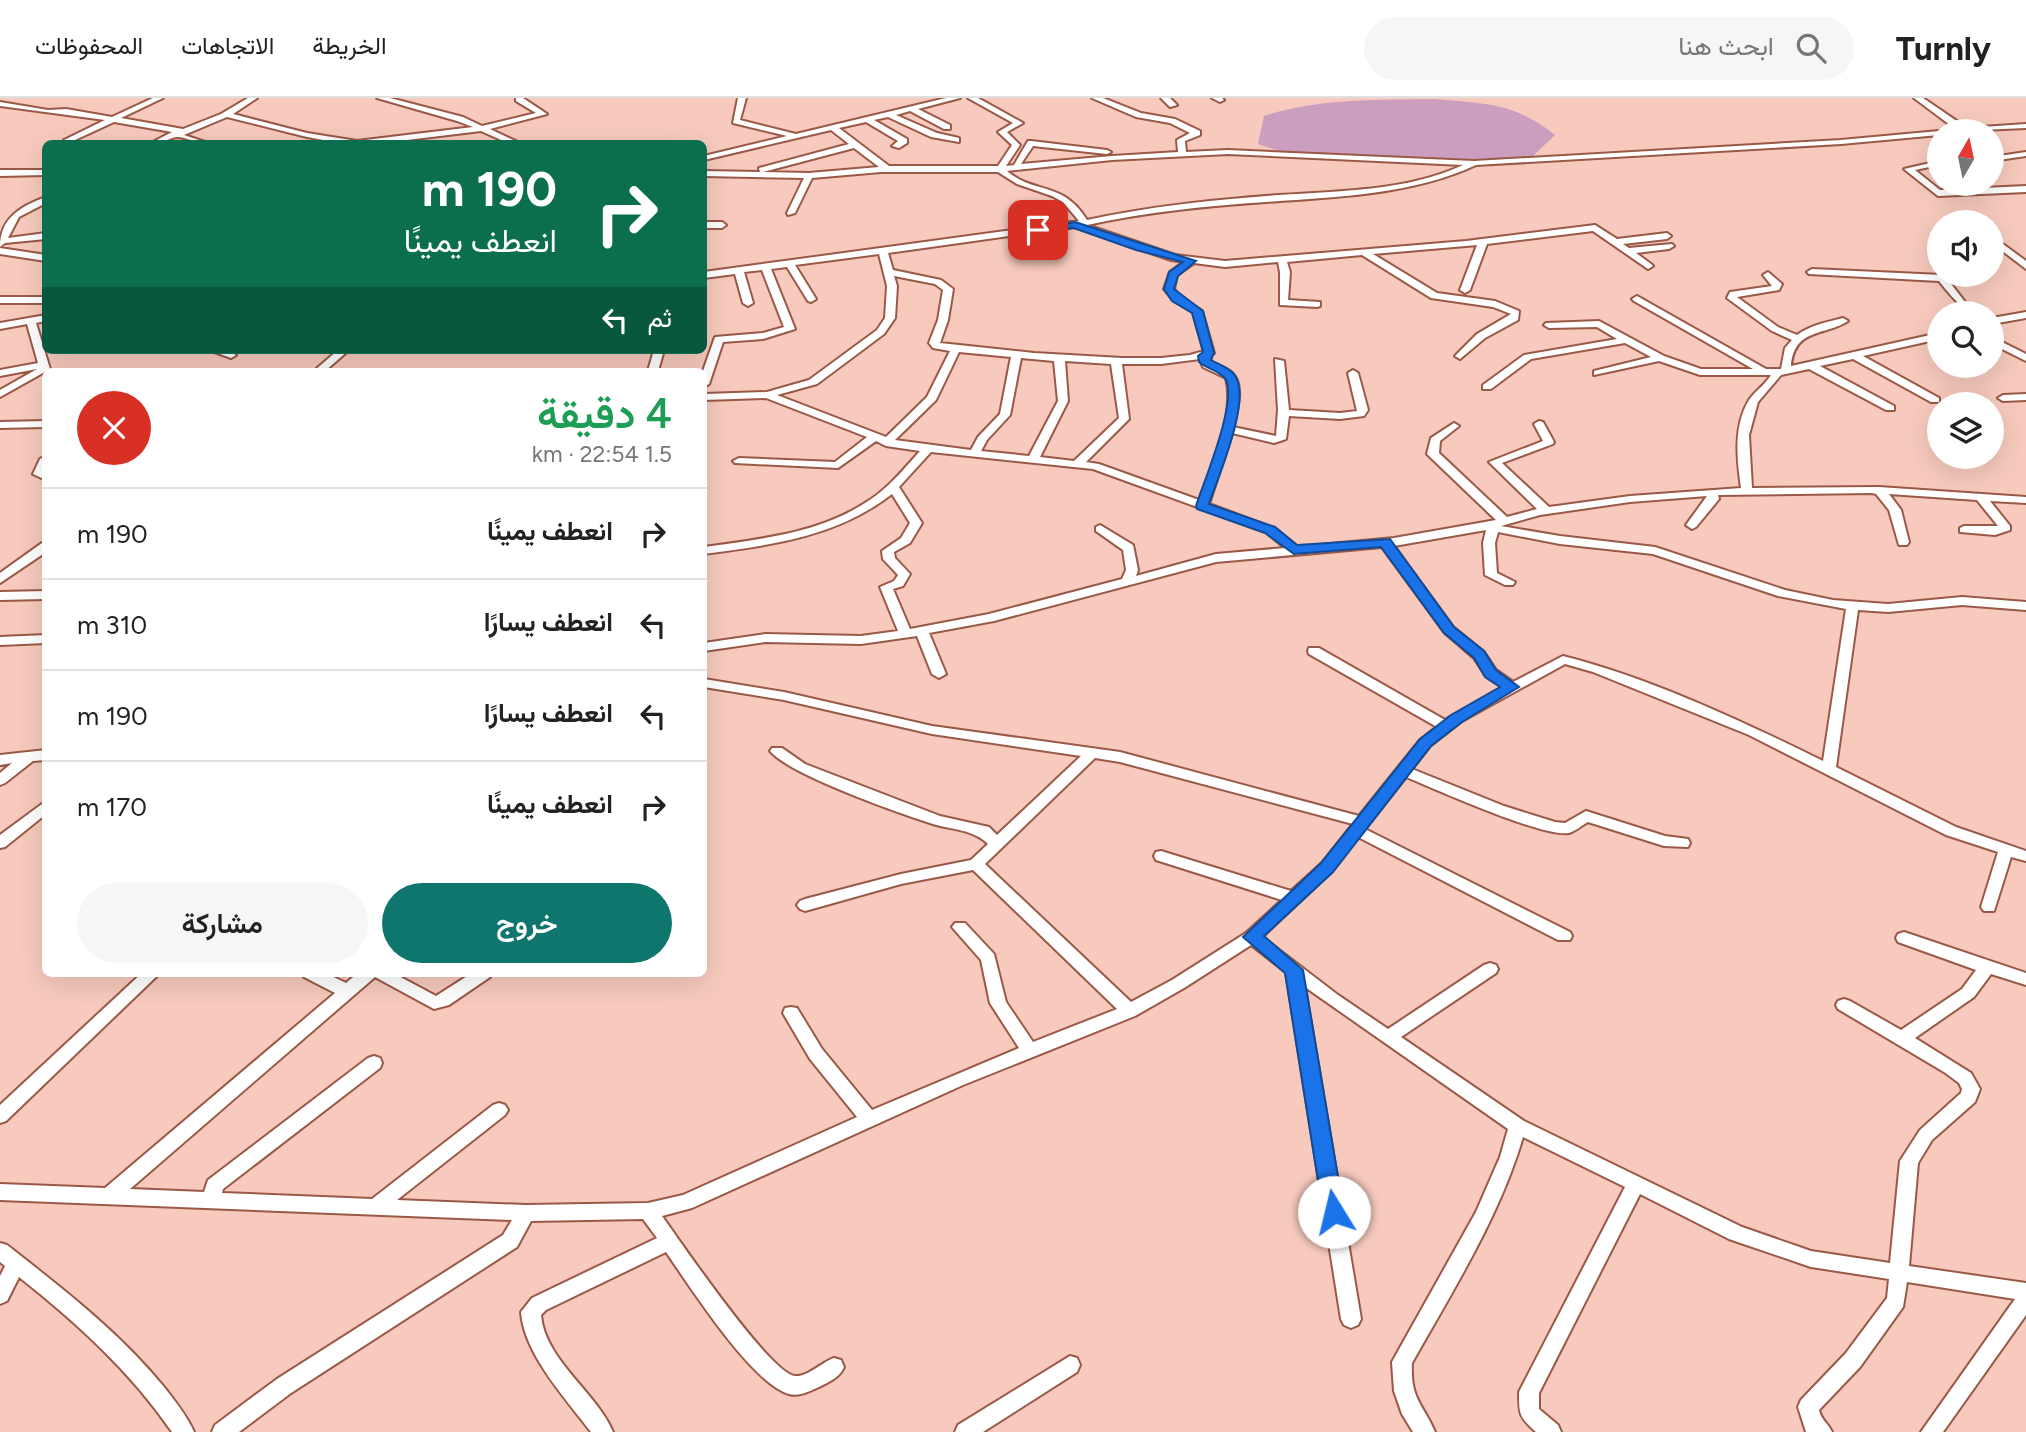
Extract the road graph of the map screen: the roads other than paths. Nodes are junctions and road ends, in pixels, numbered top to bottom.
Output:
1 (159, 98) edge
2 (253, 98) edge
3 (742, 98) edge
4 (917, 98) edge
5 (956, 98) edge
6 (972, 98) edge
7 (1096, 98) edge
8 (1165, 98) edge
9 (1918, 98) edge
10 (387, 99) edge
11 (519, 99) edge
12 (35, 101) dead end
13 (0, 104) edge
14 (1173, 105) dead end
15 (20, 107) junction
16 (911, 109) junction
17 (889, 114) junction
18 (227, 115) junction
19 (1947, 119) edge
20 (108, 120) junction
21 (865, 120) junction
22 (2026, 126) edge
23 (832, 127) junction
24 (947, 127) dead end
25 (2004, 128) edge
26 (480, 129) junction
27 (177, 133) junction
28 (1927, 134) edge
29 (796, 136) junction
30 (68, 140) edge
31 (162, 140) edge
32 (196, 140) edge
33 (334, 140) edge
34 (376, 140) edge
35 (508, 140) edge
36 (956, 140) dead end
37 (855, 145) junction
38 (896, 146) dead end
39 (1016, 147) junction
40 (1026, 148) junction
41 (1182, 154) junction
42 (2026, 154) edge
43 (707, 157) edge
44 (1120, 157) junction
45 (2004, 157) edge
46 (1474, 163) junction
47 (1927, 165) edge
48 (1015, 168) junction
49 (887, 169) junction
50 (1000, 169) junction
51 (42, 172) edge
52 (0, 173) edge
53 (707, 173) edge
54 (747, 174) junction
55 (809, 176) junction
56 (1927, 184) edge
57 (2026, 189) edge
58 (2004, 190) edge
59 (42, 201) edge
60 (790, 213) dead end
61 (15, 215) junction
62 (0, 217) edge
63 (1080, 224) junction
64 (707, 225) edge
65 (722, 225) dead end
66 (42, 237) edge
67 (1483, 242) junction
68 (1616, 242) junction
69 (1, 245) edge
70 (2004, 249) edge
71 (883, 250) junction
72 (1628, 251) junction
73 (1364, 253) junction
74 (42, 257) edge
75 (1282, 260) junction
76 (1191, 261) junction
77 (789, 263) junction
78 (1647, 266) dead end
79 (2026, 266) edge
80 (766, 267) junction
81 (739, 271) junction
82 (888, 272) junction
83 (1812, 272) dead end
84 (707, 275) edge
85 (1768, 275) dead end
86 (1465, 290) dead end
87 (811, 299) dead end
88 (1637, 299) dead end
89 (0, 300) edge
90 (42, 300) edge
91 (1960, 301) edge
92 (748, 303) dead end
93 (1317, 304) dead end
94 (2026, 316) edge
95 (41, 318) edge
96 (2004, 318) edge
97 (1843, 321) dead end
98 (1549, 325) dead end
99 (0, 327) edge
100 (1626, 340) junction
101 (1798, 340) junction
102 (1927, 340) edge
103 (2004, 346) edge
104 (956, 349) junction
105 (44, 354) edge
106 (228, 354) edge
107 (339, 354) edge
108 (231, 355) dead end
109 (1854, 355) junction
110 (1016, 356) junction
111 (1059, 356) junction
112 (1204, 356) junction
113 (1460, 356) dead end
114 (1660, 358) junction
115 (2026, 358) edge
116 (1116, 361) junction
117 (1279, 361) dead end
118 (1808, 364) junction
119 (45, 367) junction
120 (49, 368) edge
121 (323, 368) edge
122 (42, 369) edge
123 (1762, 370) junction
124 (1782, 371) junction
125 (0, 373) edge
126 (1353, 373) dead end
127 (1598, 373) dead end
128 (707, 375) edge
129 (1488, 387) dead end
130 (0, 394) edge
131 (767, 395) junction
132 (1927, 396) edge
133 (707, 397) edge
134 (2026, 397) edge
135 (2004, 398) edge
136 (1890, 408) dead end
137 (1284, 413) junction
138 (42, 424) edge
139 (1539, 424) dead end
140 (1, 426) edge
141 (1454, 426) dead end
142 (1229, 429) junction
143 (873, 438) junction
144 (886, 443) junction
145 (927, 450) junction
146 (974, 454) junction
147 (1033, 458) junction
148 (739, 461) dead end
149 (1078, 463) junction
150 (893, 486) junction
151 (1879, 490) junction
152 (1746, 491) junction
153 (1712, 492) junction
154 (1980, 497) junction
155 (2026, 500) edge
156 (1202, 506) junction
157 (1546, 511) junction
158 (1505, 522) junction
159 (1692, 525) dead end
160 (1490, 527) junction
161 (1100, 529) dead end
162 (1964, 530) dead end
163 (1385, 542) junction
164 (1903, 542) dead end
165 (42, 549) edge
166 (707, 549) edge
167 (1294, 550) junction
168 (0, 579) edge
169 (1127, 582) junction
170 (1508, 582) dead end
171 (42, 594) edge
172 (0, 596) edge
173 (2026, 606) edge
174 (1852, 607) junction
175 (922, 631) junction
176 (906, 634) junction
177 (42, 639) edge
178 (0, 641) edge
179 (707, 647) edge
180 (1314, 651) dead end
181 (939, 674) dead end
182 (707, 683) edge
183 (1511, 687) junction
184 (1446, 726) junction
185 (777, 751) dead end
186 (1093, 752) junction
187 (42, 755) edge
188 (29, 757) junction
189 (0, 760) edge
190 (1404, 771) junction
191 (1828, 771) junction
192 (0, 780) edge
193 (42, 809) edge
194 (1360, 826) junction
195 (1683, 842) dead end
196 (0, 843) edge
197 (998, 844) junction
198 (2006, 849) junction
199 (1161, 856) dead end
200 (2026, 856) edge
201 (976, 864) junction
202 (1296, 898) junction
203 (805, 905) dead end
204 (1989, 907) dead end
205 (960, 927) dead end
206 (1564, 936) dead end
207 (1252, 937) junction
208 (1904, 938) dead end
209 (1987, 967) junction
210 (1490, 969) dead end
211 (1294, 970) junction
212 (148, 977) edge
213 (318, 977) edge
214 (364, 977) edge
215 (387, 977) edge
216 (478, 977) edge
217 (2026, 979) edge
218 (347, 991) junction
219 (1844, 1005) dead end
220 (1129, 1011) junction
221 (791, 1013) dead end
222 (1388, 1037) junction
223 (1901, 1038) junction
224 (1030, 1051) junction
225 (374, 1063) dead end
226 (499, 1110) dead end
227 (0, 1116) edge
228 (869, 1119) junction
229 (1518, 1126) junction
230 (1636, 1184) junction
231 (0, 1192) edge
232 (108, 1197) junction
233 (212, 1201) junction
234 (375, 1207) junction
235 (648, 1211) junction
236 (526, 1213) junction
237 (670, 1241) junction
238 (0, 1251) edge
239 (16, 1264) junction
240 (1896, 1272) junction
241 (2026, 1292) edge
242 (0, 1295) edge
243 (2026, 1299) edge
244 (1351, 1319) dead end
245 (1070, 1365) dead end
246 (834, 1367) dead end
247 (184, 1432) edge
248 (222, 1432) edge
249 (603, 1432) edge
250 (965, 1432) edge
251 (1425, 1432) edge
252 (1551, 1432) edge
253 (1822, 1432) edge
254 (1931, 1432) edge

1 - 20 street
2 - 18 street
3 - 29 street
4 - 21 street
5 - 16 street
6 - 39 street
7 - 41 street
8 - 14 street
9 - 19 street
10 - 26 street
11 - 26 street
12 - 15 street
13 - 15 street
15 - 20 street
16 - 17 street
16 - 24 street
17 - 21 street
17 - 36 street
18 - 27 street
18 - 33 street
20 - 27 street
20 - 30 street
21 - 23 street
21 - 38 street
22 - 25 street
23 - 29 street
23 - 37 street
26 - 34 street
26 - 35 street
27 - 31 street
27 - 32 street
28 - 46 street
29 - 43 street
37 - 49 street
37 - 54 street
39 - 40 street
39 - 50 street
40 - 44 street
40 - 48 street
41 - 44 street
41 - 46 street
42 - 45 street
44 - 48 street
46 - 63 street
47 - 56 street
48 - 50 street
49 - 50 street
49 - 55 street
50 - 63 street
51 - 52 street
53 - 54 street
54 - 55 street
55 - 60 street
57 - 58 street
59 - 61 street
61 - 62 street
61 - 69 street
63 - 71 street
63 - 76 street
64 - 65 street
66 - 69 street
67 - 68 street
67 - 73 street
67 - 86 street
68 - 72 street
68 - 72 street
69 - 74 street
70 - 79 street
71 - 77 street
71 - 82 street
72 - 78 street
73 - 75 street
73 - 113 street
75 - 76 street
75 - 93 street
76 - 112 street
77 - 80 street
77 - 87 street
80 - 81 street
80 - 128 street
81 - 84 street
81 - 92 street
82 - 104 street
82 - 131 street
83 - 91 street
85 - 101 street
88 - 123 street
89 - 90 street
94 - 96 street
95 - 99 street
97 - 101 street
98 - 100 street
100 - 114 street
100 - 129 street
101 - 124 street
102 - 109 street
103 - 115 street
104 - 110 street
104 - 144 street
105 - 119 street
106 - 108 street
107 - 121 street
109 - 118 street
109 - 132 street
110 - 111 street
110 - 146 street
111 - 116 street
111 - 147 street
112 - 116 street
112 - 142 street
114 - 123 street
114 - 127 street
116 - 149 street
117 - 137 street
118 - 124 street
118 - 136 street
119 - 120 street
119 - 125 street
122 - 130 street
123 - 124 street
124 - 152 street
126 - 137 street
131 - 133 street
131 - 143 street
134 - 135 street
137 - 142 street
138 - 140 street
139 - 157 street
141 - 158 street
142 - 156 street
143 - 144 street
143 - 148 street
144 - 145 street
145 - 146 street
145 - 150 street
146 - 147 street
147 - 149 street
149 - 156 street
150 - 166 street
150 - 176 street
151 - 152 street
151 - 154 street
151 - 164 street
152 - 153 street
153 - 157 street
153 - 159 street
154 - 155 street
154 - 162 street
156 - 167 street
157 - 158 street
158 - 160 street
160 - 163 street
160 - 170 street
160 - 174 street
161 - 169 street
163 - 167 street
163 - 183 street
165 - 168 street
167 - 169 street
169 - 175 street
171 - 172 street
173 - 174 street
174 - 191 street
175 - 176 street
175 - 181 street
176 - 179 street
177 - 178 street
180 - 184 street
182 - 186 street
183 - 184 street
183 - 191 street
184 - 190 street
185 - 197 street
186 - 194 street
186 - 197 street
187 - 188 street
188 - 189 street
188 - 192 street
190 - 194 street
190 - 195 street
191 - 198 street
193 - 196 street
194 - 202 street
194 - 206 street
197 - 201 street
198 - 200 street
198 - 204 street
199 - 202 street
201 - 203 street
201 - 220 street
202 - 207 street
205 - 224 street
207 - 211 street
207 - 220 street
208 - 209 street
209 - 217 street
209 - 223 street
210 - 222 street
211 - 222 street
211 - 244 street
212 - 227 street
213 - 218 street
214 - 218 street
215 - 216 street
218 - 232 street
219 - 223 street
220 - 224 street
221 - 228 street
222 - 229 street
223 - 240 street
224 - 228 street
225 - 233 street
226 - 234 street
228 - 235 street
229 - 230 street
229 - 251 street
230 - 240 street
230 - 252 street
231 - 232 street
232 - 233 street
233 - 234 street
234 - 236 street
235 - 236 street
235 - 237 street
236 - 248 street
237 - 246 street
237 - 249 street
238 - 239 street
239 - 242 street
239 - 247 street
240 - 241 street
240 - 253 street
243 - 254 street
245 - 250 street

